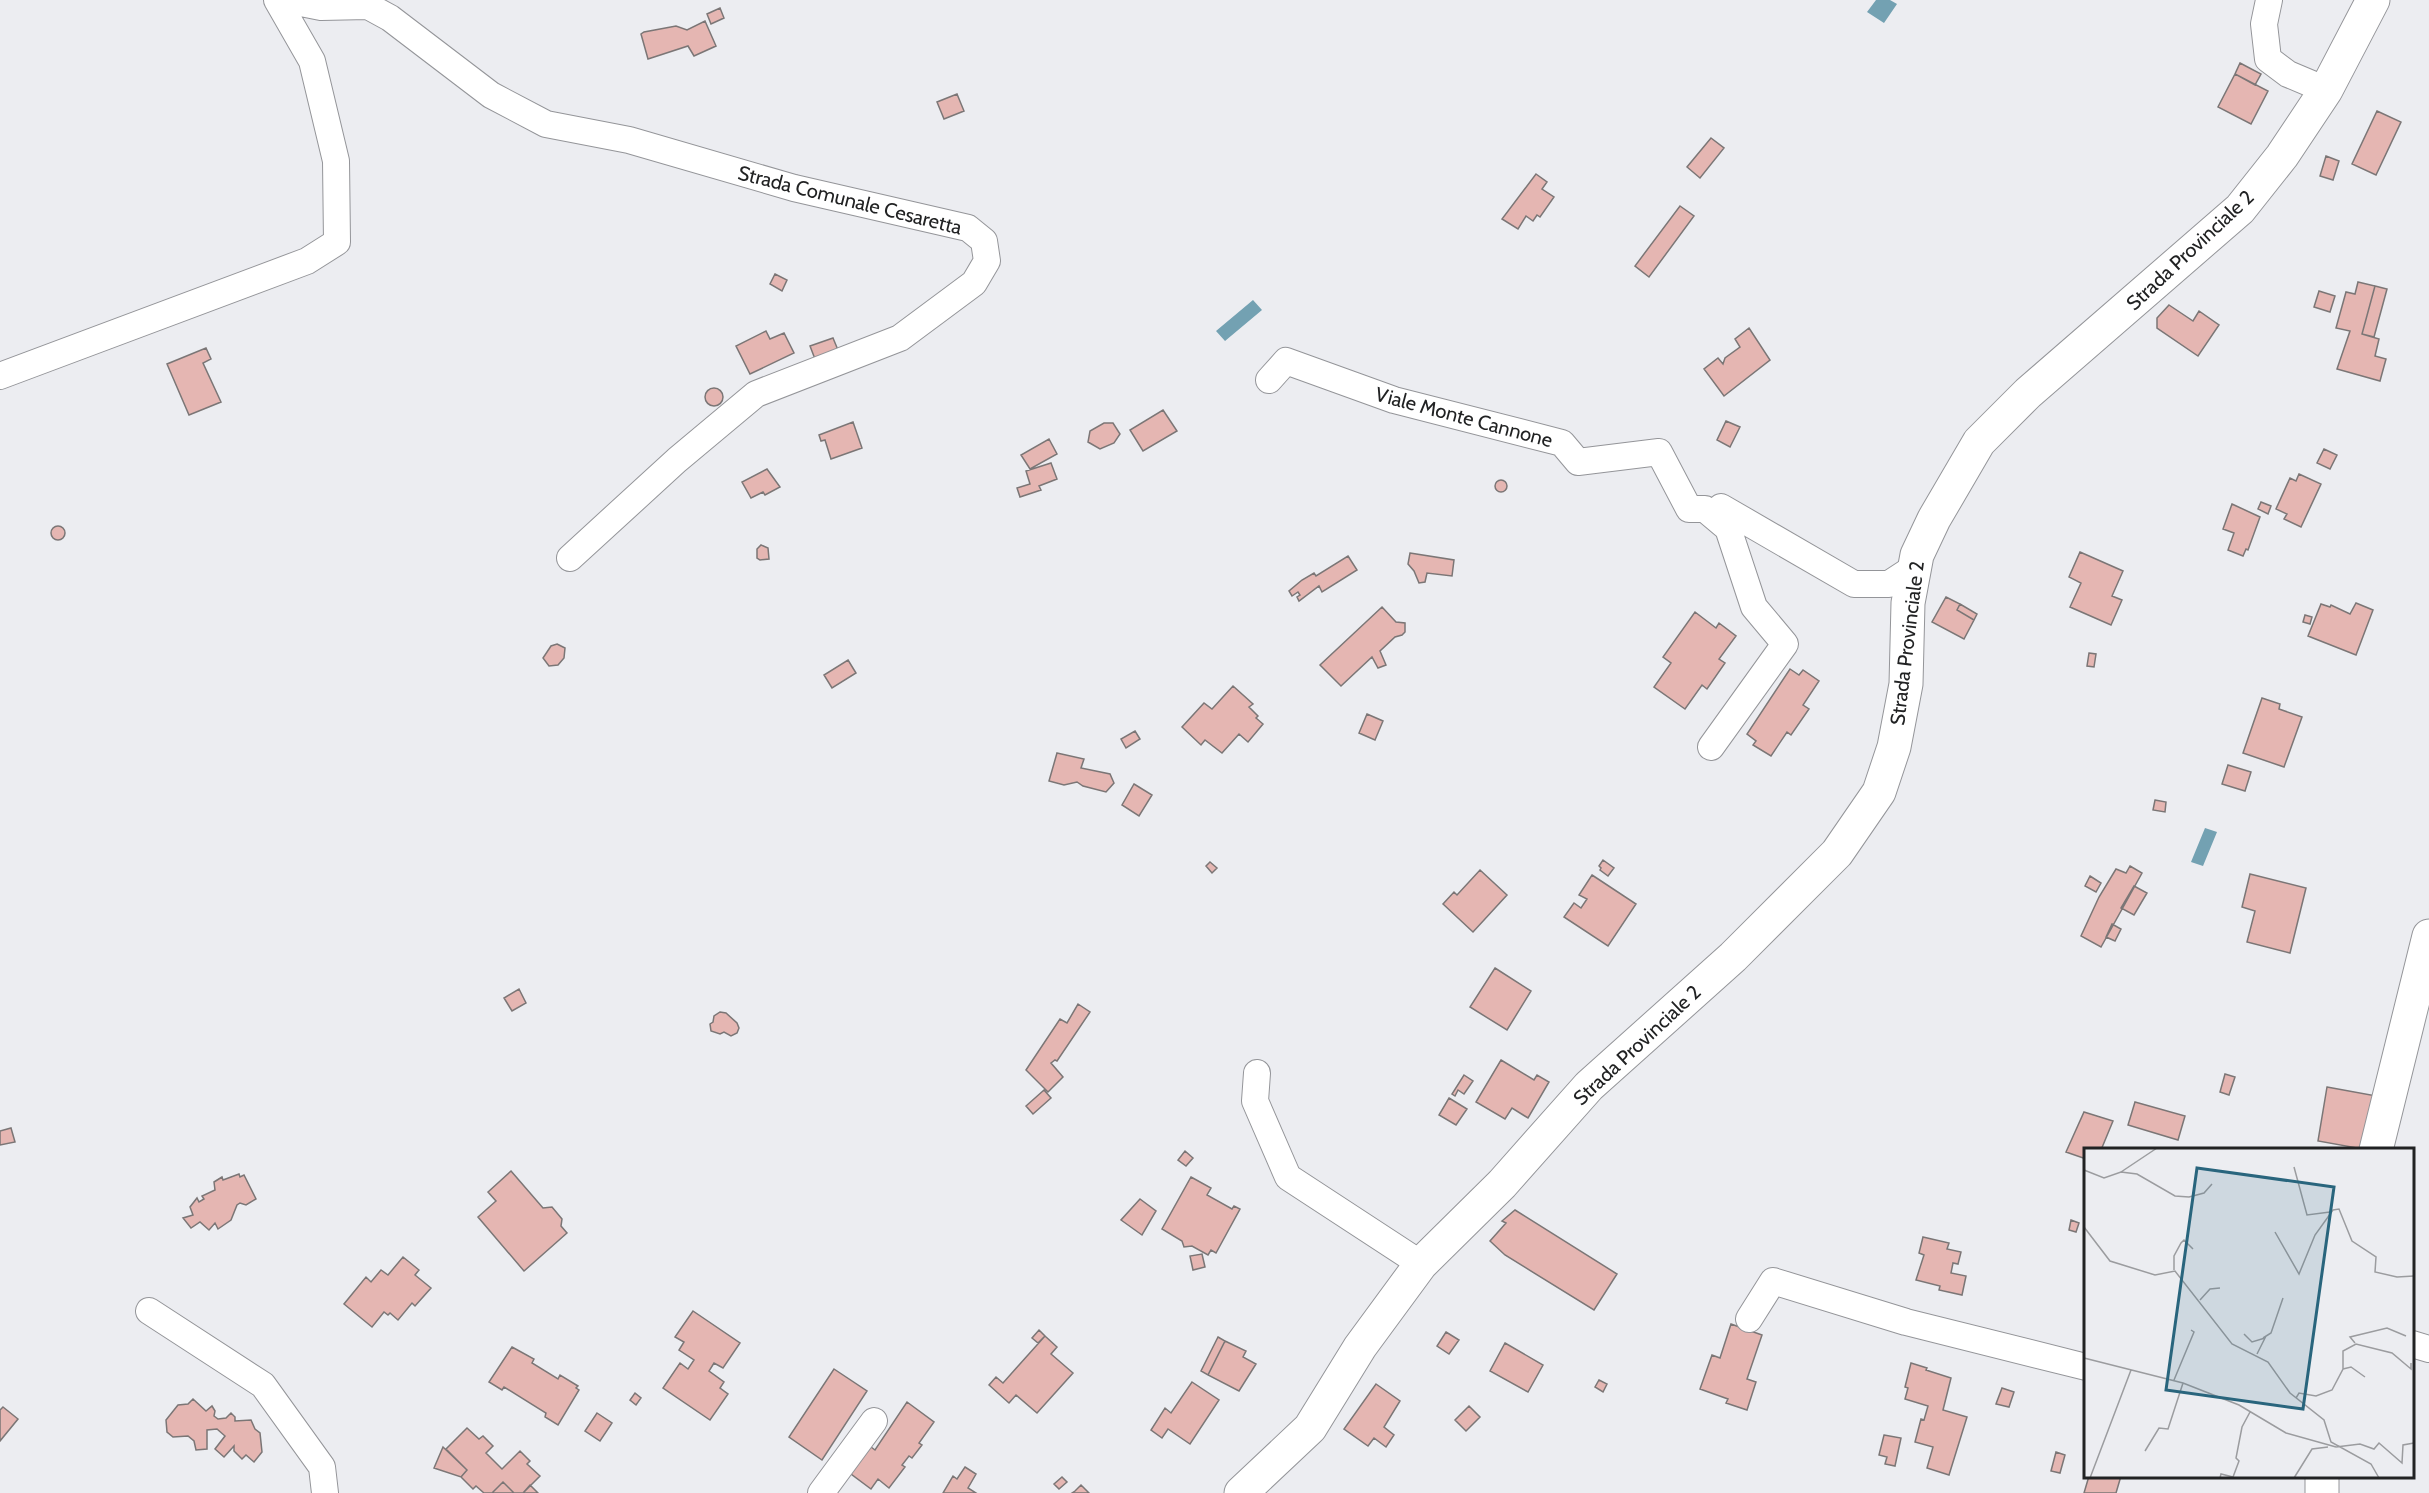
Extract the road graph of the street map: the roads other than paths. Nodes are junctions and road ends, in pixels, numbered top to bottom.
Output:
1 (277, 0) edge
2 (286, 0) edge
3 (2269, 0) edge
4 (2373, 0) edge
5 (2326, 90) junction
6 (0, 376) edge
7 (1269, 380) dead end
8 (1730, 530) junction
9 (570, 558) dead end
10 (1915, 567) junction
11 (1711, 747) dead end
12 (2429, 936) edge
13 (1257, 1073) dead end
14 (2376, 1148) edge
15 (1421, 1264) junction
16 (149, 1311) dead end
17 (1749, 1319) dead end
18 (2414, 1345) edge
19 (2429, 1349) edge
20 (2084, 1367) edge
21 (874, 1421) dead end
22 (325, 1493) edge
23 (821, 1493) edge
24 (1241, 1493) edge

1 - 6 street
2 - 9 street, Strada Comunale Cesaretta
3 - 5 street
4 - 5 street, Strada Provinciale 2
5 - 10 street, Strada Provinciale 2
7 - 8 street, Viale Monte Cannone
8 - 10 street
8 - 11 street
10 - 15 street, Strada Provinciale 2
12 - 14 street
13 - 15 street
15 - 24 street, Strada Provinciale 2
16 - 22 street
17 - 20 street
18 - 19 street
21 - 23 street

